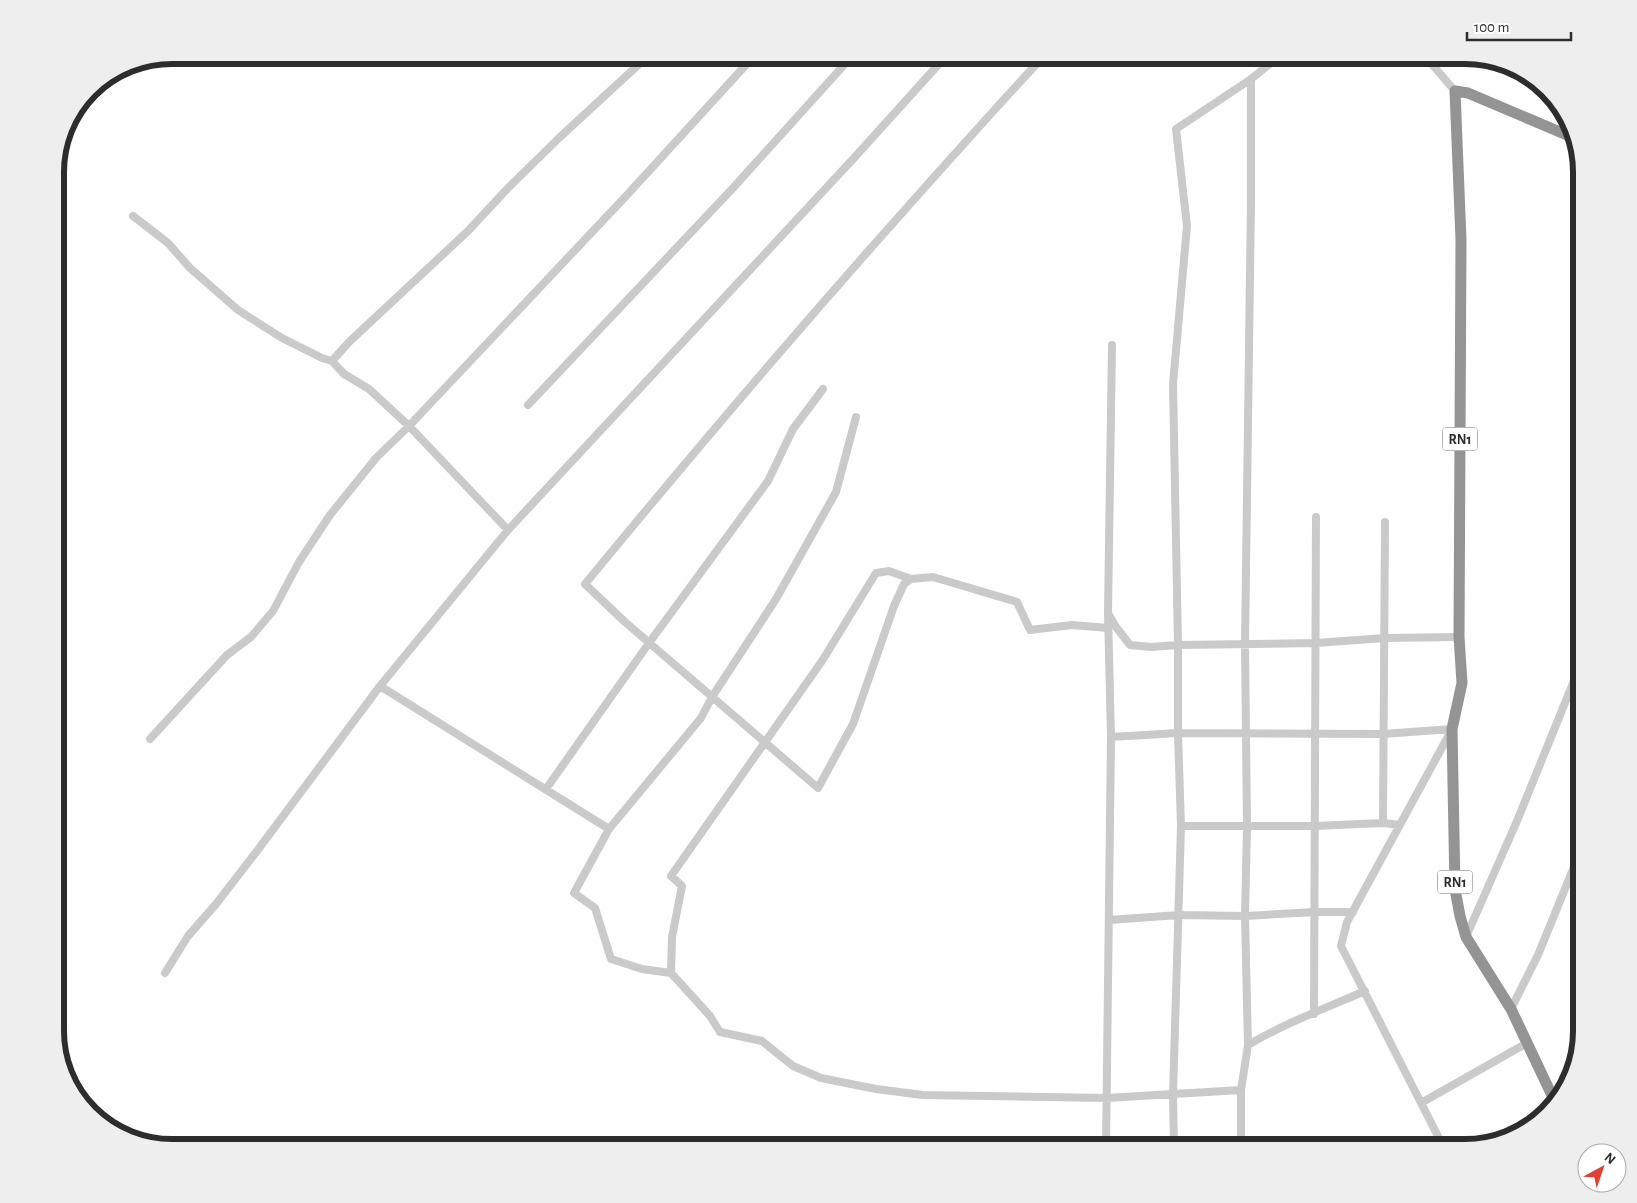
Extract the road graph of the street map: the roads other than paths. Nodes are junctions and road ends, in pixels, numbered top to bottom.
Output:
1 (639, 64) edge
2 (747, 64) edge
3 (846, 64) edge
4 (939, 64) edge
5 (1037, 64) edge
6 (1269, 64) edge
7 (1432, 64) edge
8 (1251, 79) junction
9 (1455, 91) junction
10 (1567, 135) edge
11 (133, 216) dead end
12 (1112, 345) dead end
13 (332, 361) junction
14 (823, 389) dead end
15 (528, 405) dead end
16 (856, 417) dead end
17 (409, 426) junction
18 (1316, 517) dead end
19 (1385, 522) dead end
20 (508, 530) junction
21 (911, 579) junction
22 (1108, 612) junction
23 (1108, 628) junction
24 (1459, 637) junction
25 (1385, 638) junction
26 (649, 643) junction
27 (1316, 643) junction
28 (1178, 644) junction
29 (1245, 644) junction
30 (1573, 683) edge
31 (380, 686) junction
32 (712, 697) junction
33 (1452, 729) junction
34 (1178, 733) junction
35 (1245, 734) junction
36 (1384, 734) junction
37 (1314, 735) junction
38 (1111, 736) junction
39 (150, 739) dead end
40 (766, 743) junction
41 (546, 789) junction
42 (1383, 823) junction
43 (1400, 825) junction
44 (1181, 826) junction
45 (1247, 826) junction
46 (1315, 826) junction
47 (609, 829) junction
48 (1573, 870) edge
49 (1315, 912) junction
50 (1353, 912) junction
51 (1179, 915) junction
52 (1246, 916) junction
53 (1109, 920) junction
54 (1466, 937) junction
55 (165, 973) dead end
56 (671, 973) junction
57 (1365, 990) junction
58 (1511, 1009) junction
59 (1314, 1014) junction
60 (1526, 1044) junction
61 (1248, 1045) junction
62 (1546, 1084) junction
63 (1556, 1089) edge
64 (1241, 1090) junction
65 (1173, 1095) junction
66 (1552, 1096) edge
67 (1106, 1098) junction
68 (1421, 1103) junction
69 (1106, 1139) edge
70 (1174, 1139) edge
71 (1240, 1139) edge
72 (1439, 1139) edge

1 - 13 street
2 - 17 street
3 - 15 street
4 - 20 street
5 - 26 street
6 - 8 street
7 - 9 street
8 - 28 street
8 - 29 street
9 - 10 highway
9 - 24 highway, RN1
11 - 13 street
12 - 22 street
13 - 17 street
14 - 26 street
16 - 32 street
17 - 20 street
17 - 39 street
18 - 27 street
19 - 25 street
20 - 31 street
21 - 23 street
21 - 40 street
21 - 40 street
22 - 23 street
22 - 28 street
23 - 38 street
24 - 25 street
24 - 33 highway, RN1
25 - 27 street
25 - 36 street
26 - 32 street
26 - 41 street
27 - 29 street
27 - 37 street
28 - 29 street
28 - 34 street
29 - 35 street
30 - 54 street
31 - 41 street
31 - 55 street
32 - 40 street
32 - 47 street
33 - 36 street
33 - 43 street
33 - 54 highway, RN1
34 - 35 street
34 - 38 street
34 - 44 street
35 - 37 street
35 - 45 street
36 - 37 street
36 - 42 street
37 - 46 street
38 - 53 street
40 - 56 street
41 - 47 street
42 - 43 street
42 - 46 street
43 - 50 street
44 - 45 street
44 - 51 street
45 - 46 street
45 - 52 street
46 - 49 street
47 - 56 street
48 - 58 street
49 - 50 street
49 - 52 street
49 - 59 street
50 - 57 street
51 - 52 street
51 - 53 street
51 - 65 street
52 - 61 street
53 - 67 street
54 - 58 highway, RN1
56 - 67 street
57 - 59 street
57 - 68 street
58 - 60 highway, RN1
59 - 61 street
60 - 62 highway, RN1
60 - 68 street
61 - 64 street
62 - 63 street
62 - 66 highway, RN1
64 - 65 street
64 - 71 street
65 - 67 street
65 - 70 street
67 - 69 street
68 - 72 street

